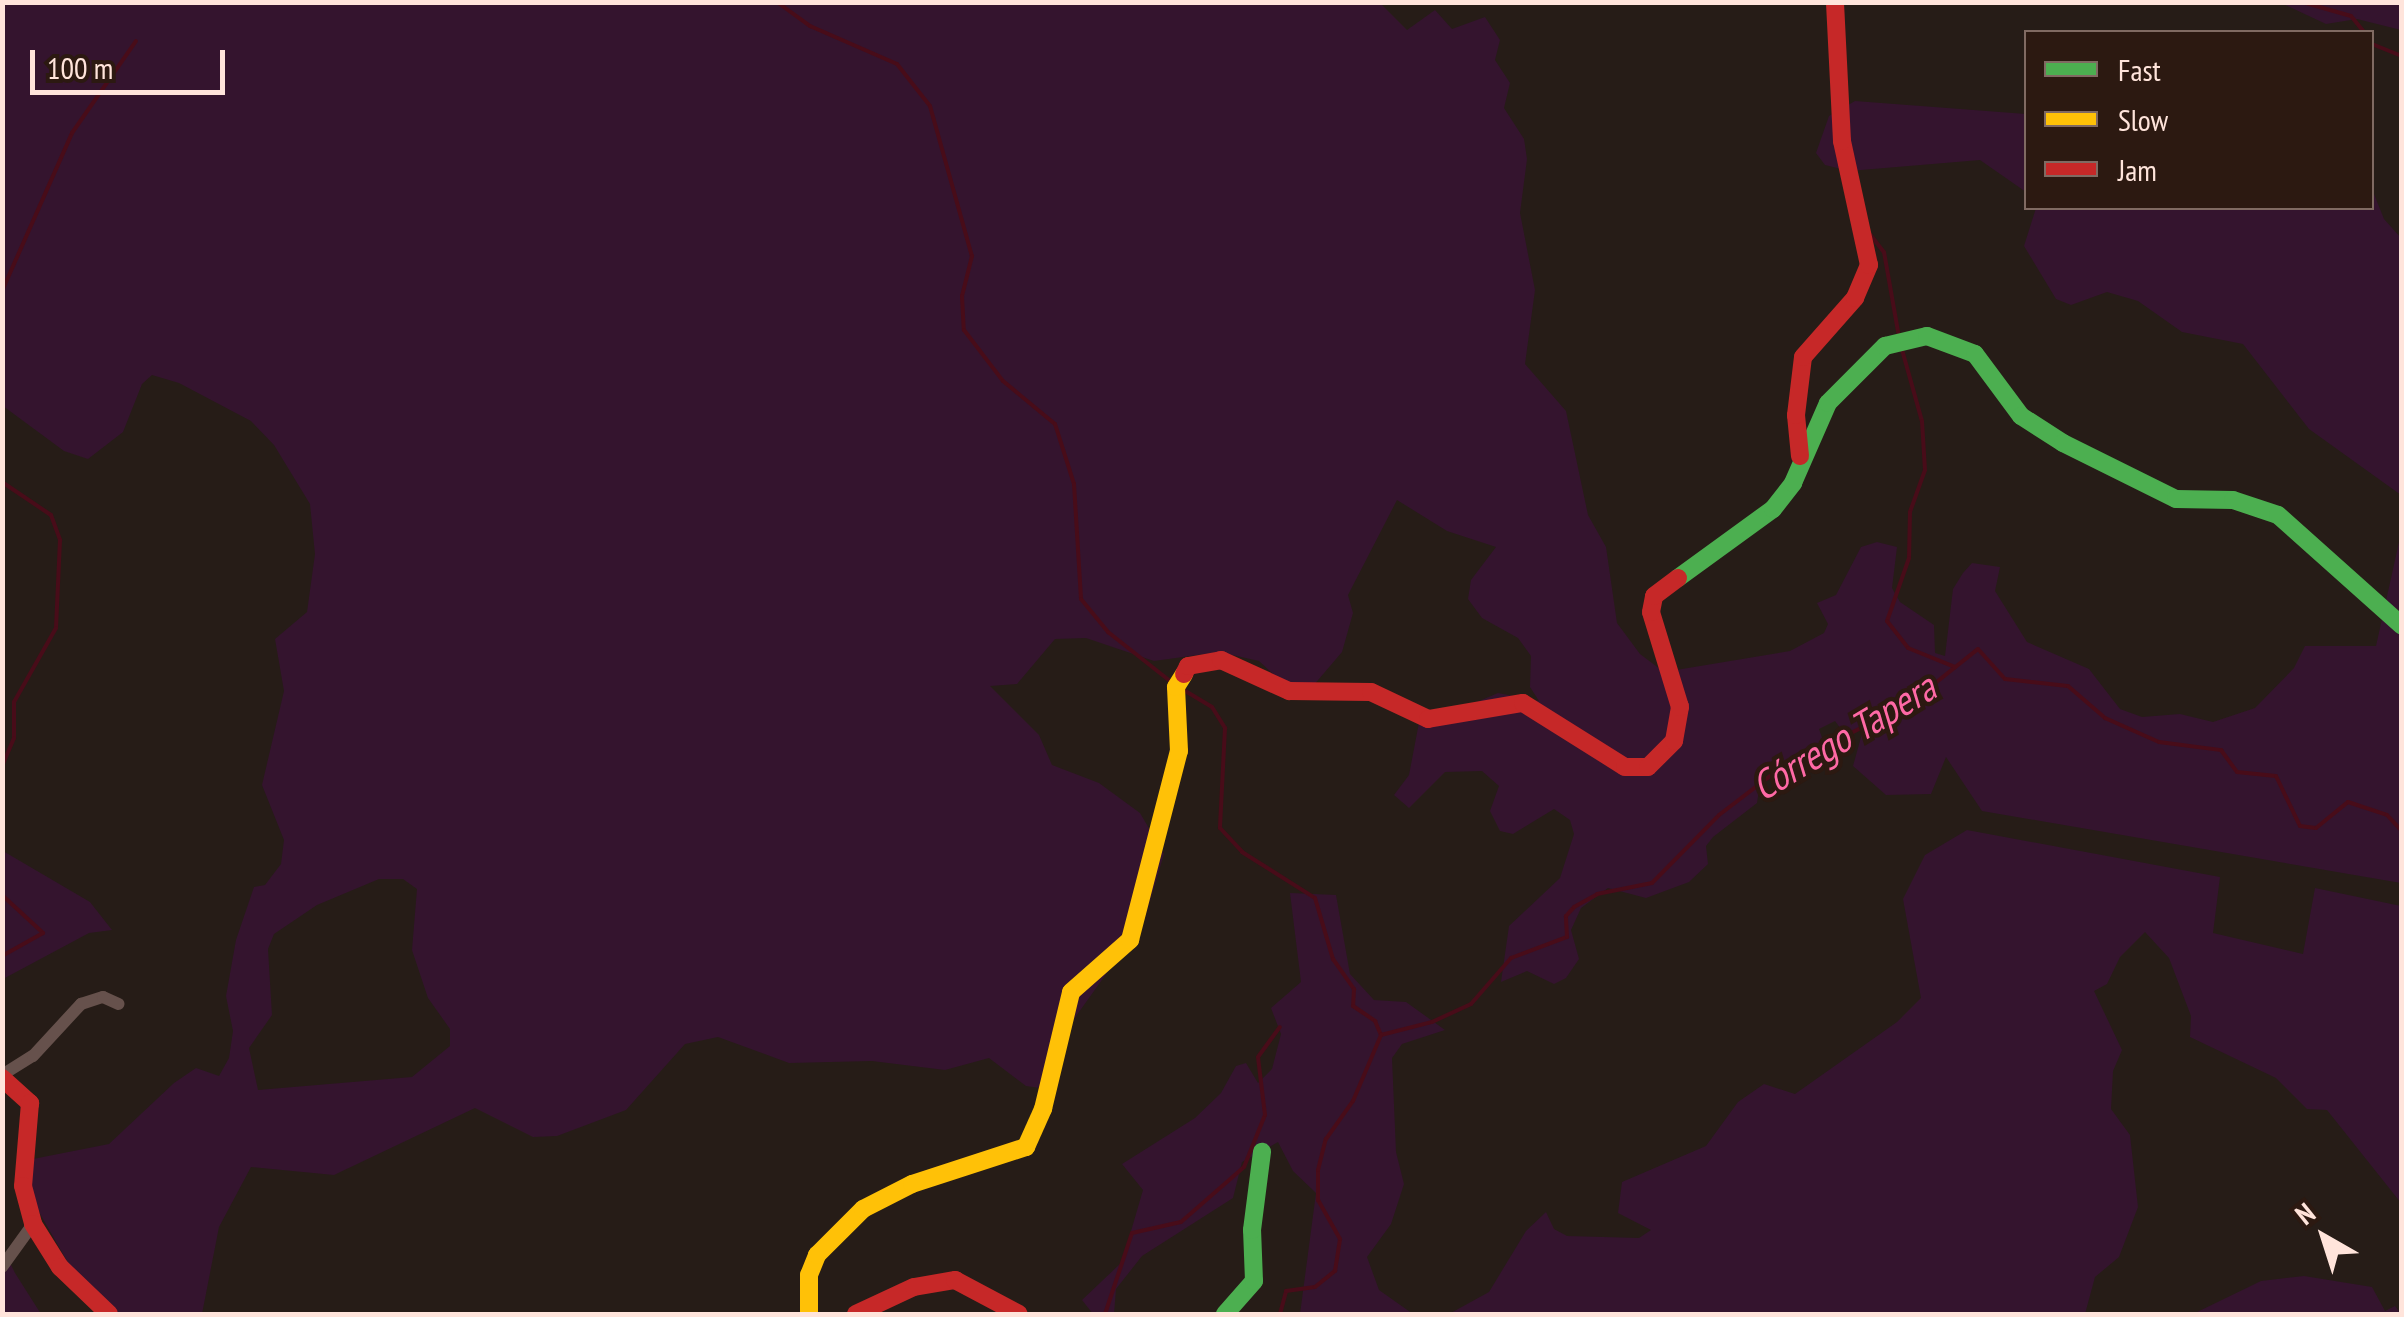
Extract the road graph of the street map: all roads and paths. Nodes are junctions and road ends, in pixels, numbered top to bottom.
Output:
1 (1835, 2) edge
2 (1801, 461) junction
3 (2402, 626) edge
4 (119, 1004) dead end
5 (2, 1077) edge
6 (1262, 1152) dead end
7 (33, 1224) junction
8 (2, 1267) edge
9 (109, 1314) edge
10 (809, 1314) edge
11 (856, 1314) edge
12 (1018, 1314) edge
13 (1226, 1314) edge

1 - 2 street
2 - 3 street
2 - 10 street
4 - 5 street
5 - 7 street
6 - 13 street
7 - 8 street
7 - 9 street
11 - 12 street

